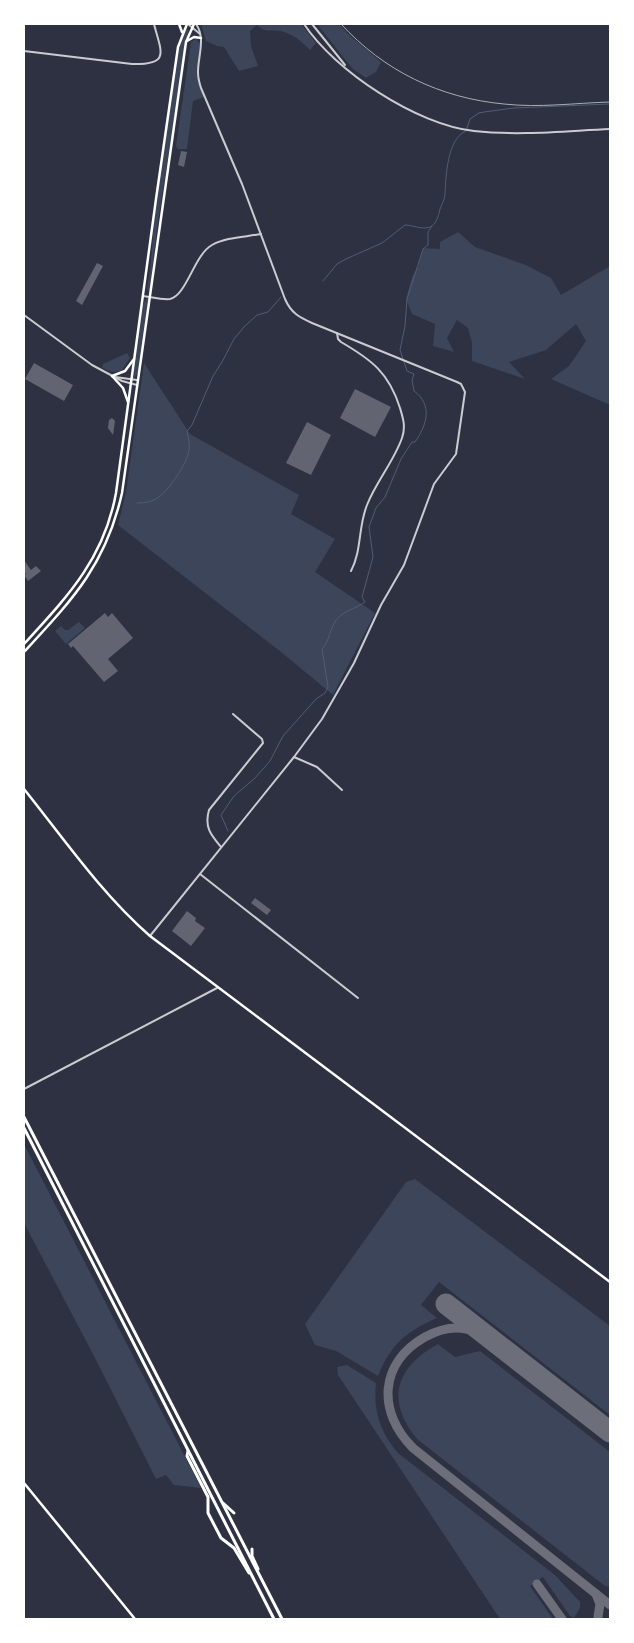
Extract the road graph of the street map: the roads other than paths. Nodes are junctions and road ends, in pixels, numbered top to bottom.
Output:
1 (154, 24) edge
2 (179, 24) edge
3 (188, 24) edge
4 (304, 24) edge
5 (312, 24) edge
6 (194, 25) edge
7 (182, 33) junction
8 (201, 38) junction
9 (186, 42) junction
10 (24, 51) edge
11 (348, 68) junction
12 (610, 129) edge
13 (261, 234) junction
14 (143, 296) junction
15 (150, 297) junction
16 (24, 315) edge
17 (337, 333) junction
18 (135, 358) junction
19 (112, 376) junction
20 (132, 379) junction
21 (138, 380) junction
22 (131, 383) junction
23 (137, 385) junction
24 (128, 404) junction
25 (351, 571) dead end
26 (44, 622) junction
27 (47, 626) junction
28 (24, 644) edge
29 (24, 652) edge
30 (233, 714) dead end
31 (294, 757) junction
32 (24, 789) edge
33 (342, 790) dead end
34 (221, 847) junction
35 (200, 874) junction
36 (150, 936) junction
37 (217, 988) junction
38 (358, 998) dead end
39 (24, 1089) edge
40 (24, 1117) edge
41 (24, 1128) edge
42 (610, 1282) edge
43 (188, 1451) junction
44 (24, 1483) edge
45 (221, 1501) junction
46 (234, 1513) dead end
47 (252, 1548) dead end
48 (259, 1575) junction
49 (253, 1579) junction
50 (135, 1619) edge
51 (274, 1619) edge
52 (282, 1619) edge

1 - 10 street
2 - 7 main road
3 - 6 street
3 - 7 main road
4 - 11 street
5 - 11 street
6 - 8 street
6 - 9 main road
7 - 14 main road
8 - 9 main road
8 - 13 street
9 - 15 main road
11 - 12 street
13 - 15 street
13 - 17 street
14 - 15 street
14 - 18 main road
15 - 21 main road
16 - 19 street
17 - 25 street
17 - 31 street
18 - 19 main road
18 - 20 main road
19 - 20 street
19 - 22 street
19 - 24 main road
20 - 21 street
20 - 22 main road
21 - 23 main road
22 - 23 street
22 - 24 main road
23 - 27 main road
24 - 26 main road
26 - 27 main road
26 - 28 main road
27 - 29 main road
30 - 34 street
31 - 33 street
31 - 34 street
32 - 36 main road
34 - 35 street
35 - 36 street
35 - 38 street
36 - 37 main road
37 - 39 street
37 - 42 main road
40 - 45 highway
41 - 43 highway
43 - 49 highway
43 - 49 highway
44 - 50 main road
45 - 46 highway
45 - 48 highway
47 - 48 highway
48 - 52 highway
49 - 51 highway

